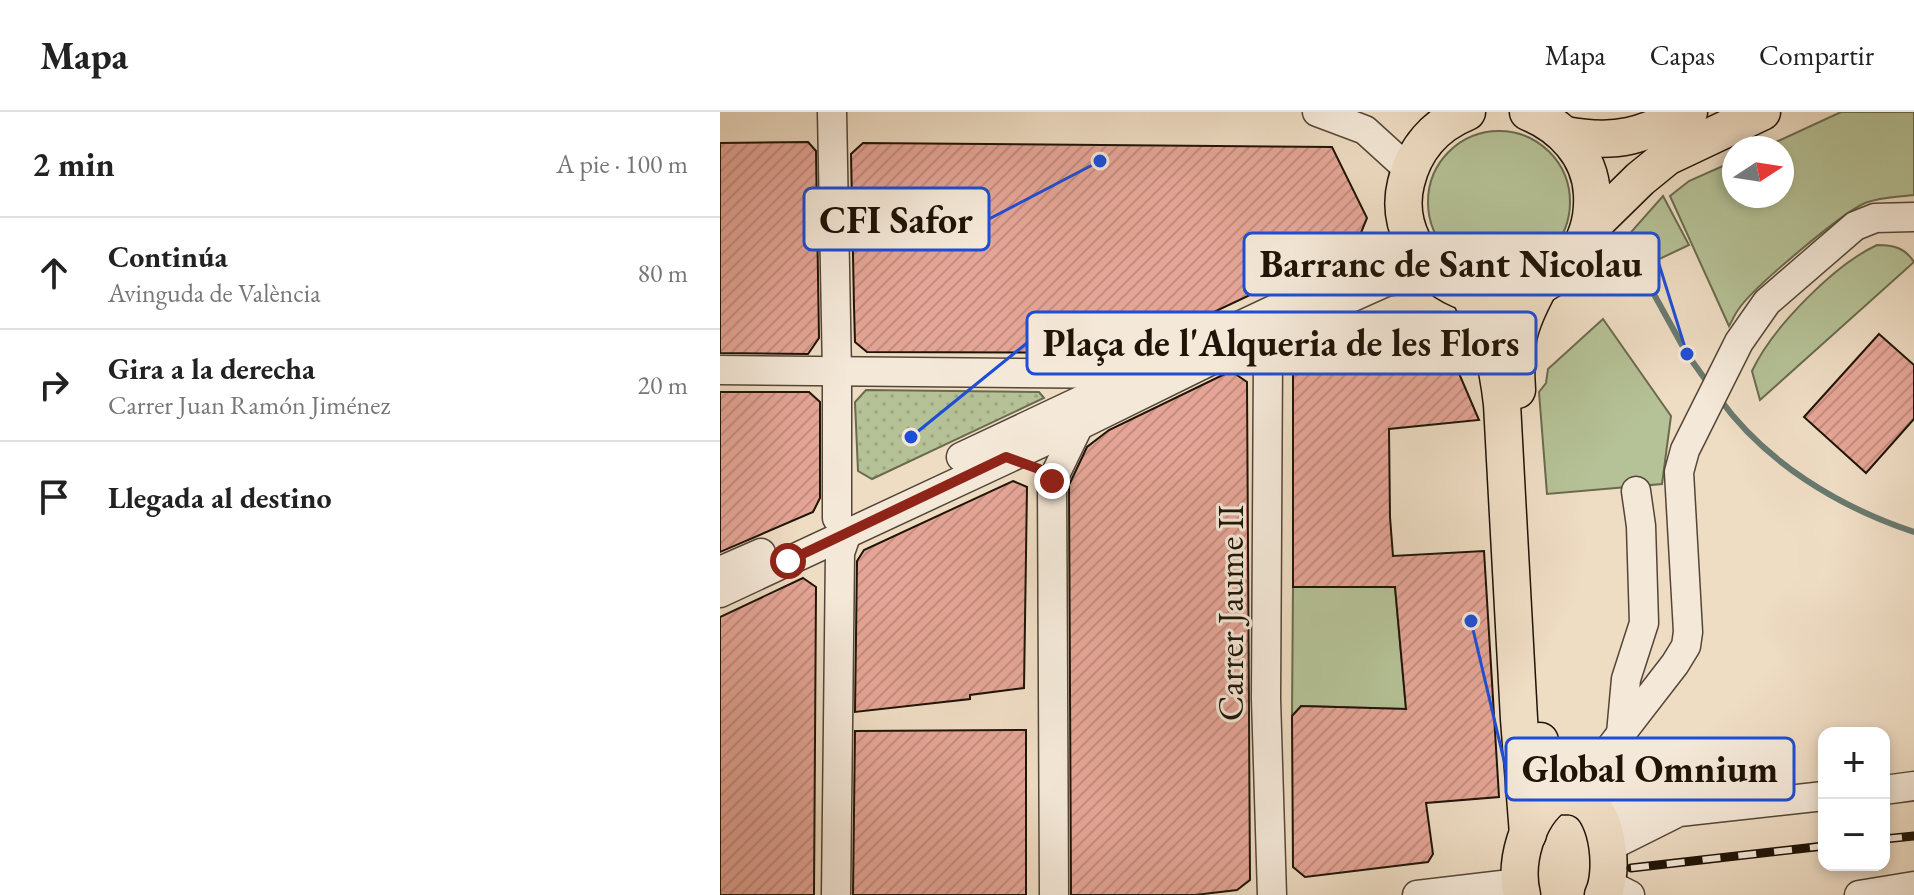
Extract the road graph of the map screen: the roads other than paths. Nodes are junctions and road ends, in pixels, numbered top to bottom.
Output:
1 (832, 112) edge
2 (1317, 112) edge
3 (1689, 112) edge
4 (1762, 112) edge
5 (1453, 114) edge
6 (1544, 119) edge
7 (1409, 170) junction
8 (1914, 217) edge
9 (1589, 229) junction
10 (1408, 232) junction
11 (1454, 284) junction
12 (1539, 287) junction
13 (1274, 332) junction
14 (720, 370) edge
15 (837, 373) junction
16 (1135, 374) junction
17 (1096, 393) junction
18 (1078, 426) junction
19 (1006, 457) junction
20 (1052, 481) junction
21 (1636, 491) dead end
22 (842, 525) junction
23 (720, 571) edge
24 (720, 593) edge
25 (1621, 734) junction
26 (1914, 786) edge
27 (1890, 789) edge
28 (1818, 797) edge
29 (1583, 813) junction
30 (1528, 834) junction
31 (1914, 886) edge
32 (1521, 889) edge
33 (1614, 891) edge
34 (836, 895) edge
35 (1054, 895) edge
36 (1272, 895) edge
37 (1417, 895) edge
38 (1859, 895) edge

1 - 15 street
2 - 7 street
3 - 6 main road
4 - 9 main road
5 - 7 main road
6 - 9 main road
7 - 10 main road
8 - 25 street
9 - 12 main road
10 - 11 main road
10 - 16 street
11 - 12 main road
11 - 13 street
11 - 30 main road
12 - 29 main road
13 - 18 street
13 - 36 street, Carrer Jaume II
14 - 15 street
15 - 16 street
15 - 22 street
16 - 17 street
17 - 18 street
17 - 22 street
18 - 19 street
18 - 20 street
19 - 20 street
19 - 22 street
20 - 35 street
21 - 25 street
22 - 23 street
22 - 24 street
22 - 34 street
25 - 29 street
26 - 27 street
28 - 29 street
29 - 30 main road
29 - 33 main road
30 - 32 main road
31 - 38 street
32 - 37 street

